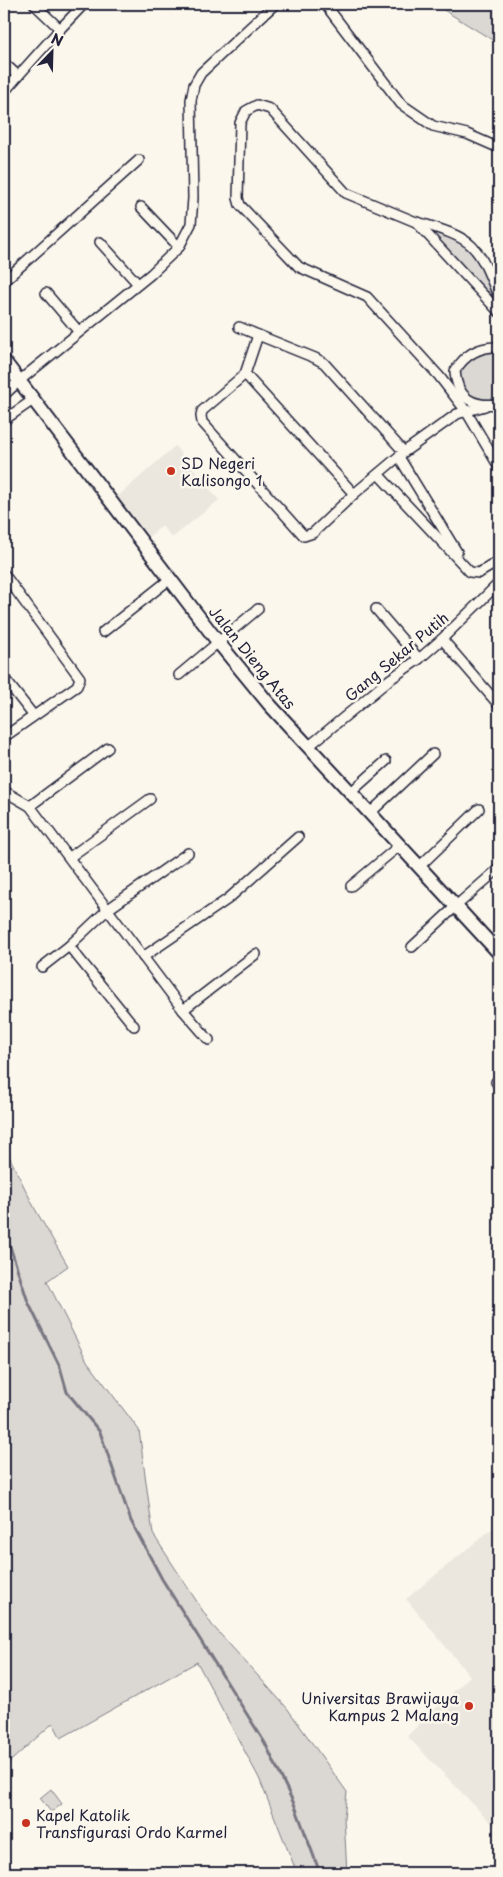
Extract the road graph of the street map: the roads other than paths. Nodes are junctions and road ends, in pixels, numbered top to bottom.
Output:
1 (34, 4) edge
2 (84, 4) edge
3 (275, 4) edge
4 (325, 4) edge
5 (60, 29) junction
6 (4, 63) edge
7 (18, 76) junction
8 (4, 92) edge
9 (499, 148) edge
10 (139, 160) dead end
11 (141, 207) dead end
12 (416, 222) junction
13 (100, 242) dead end
14 (179, 247) junction
15 (4, 281) edge
16 (138, 284) junction
17 (46, 294) dead end
18 (499, 298) edge
19 (499, 312) edge
20 (238, 327) dead end
21 (79, 332) junction
22 (258, 335) junction
23 (499, 347) edge
24 (4, 361) edge
25 (455, 371) junction
26 (245, 374) junction
27 (439, 376) junction
28 (18, 381) junction
29 (458, 390) junction
30 (4, 395) edge
31 (33, 400) junction
32 (458, 401) junction
33 (499, 404) edge
34 (485, 406) junction
35 (462, 412) junction
36 (5, 416) edge
37 (402, 454) junction
38 (499, 467) edge
39 (378, 474) junction
40 (354, 494) junction
41 (499, 561) edge
42 (466, 567) junction
43 (4, 574) edge
44 (170, 579) junction
45 (499, 583) edge
46 (258, 609) dead end
47 (376, 609) dead end
48 (103, 632) dead end
49 (442, 639) junction
50 (218, 642) junction
51 (419, 659) junction
52 (179, 675) dead end
53 (4, 678) edge
54 (498, 704) edge
55 (33, 715) junction
56 (4, 737) edge
57 (308, 747) junction
58 (108, 748) dead end
59 (433, 754) dead end
60 (386, 761) dead end
61 (4, 791) edge
62 (350, 793) junction
63 (150, 800) dead end
64 (30, 806) junction
65 (479, 809) dead end
66 (369, 814) junction
67 (298, 837) dead end
68 (399, 846) junction
69 (188, 853) dead end
70 (70, 857) junction
71 (419, 867) junction
72 (496, 872) dead end
73 (351, 886) dead end
74 (456, 906) junction
75 (107, 910) junction
76 (69, 946) junction
77 (412, 947) dead end
78 (499, 953) edge
79 (256, 954) dead end
80 (143, 957) junction
81 (42, 967) dead end
82 (183, 1010) junction
83 (134, 1026) dead end
84 (209, 1040) dead end

1 - 5 street
2 - 5 street
3 - 14 street
4 - 9 street
5 - 7 street
6 - 7 street
7 - 8 street
10 - 15 street
11 - 14 street
12 - 18 street
12 - 19 street
12 - 27 street
13 - 16 street
14 - 16 street
16 - 21 street
17 - 21 street
20 - 22 street
21 - 28 street
22 - 26 street
22 - 37 street
23 - 25 street
24 - 28 street, Jalan Dieng Atas
25 - 27 street
25 - 29 street
26 - 40 street
26 - 40 street
27 - 32 street
28 - 30 street
28 - 31 street, Jalan Dieng Atas
29 - 32 street
29 - 34 street
31 - 36 street
31 - 44 street, Jalan Dieng Atas
32 - 35 street
33 - 34 street
34 - 35 street
35 - 37 street
35 - 38 street
37 - 39 street
37 - 42 street
39 - 40 street
39 - 42 street
41 - 42 street
43 - 55 street
44 - 48 street
44 - 50 street, Jalan Dieng Atas
45 - 49 street, Gang Sekar Putih
46 - 50 street
47 - 51 street
49 - 51 street, Gang Sekar Putih
49 - 54 street
50 - 52 street
50 - 57 street, Jalan Dieng Atas
51 - 57 street, Gang Sekar Putih
53 - 55 street
55 - 56 street
57 - 62 street, Jalan Dieng Atas
58 - 64 street
59 - 66 street
60 - 62 street
61 - 64 street
62 - 66 street, Jalan Dieng Atas
63 - 70 street
64 - 70 street
65 - 71 street
66 - 68 street, Jalan Dieng Atas
67 - 80 street
68 - 71 street, Jalan Dieng Atas
68 - 73 street
69 - 75 street
70 - 75 street
71 - 74 street, Jalan Dieng Atas
72 - 74 street
74 - 77 street
74 - 78 street, Jalan Dieng Atas
75 - 76 street
75 - 80 street
76 - 81 street
76 - 83 street
79 - 82 street
80 - 82 street
82 - 84 street

